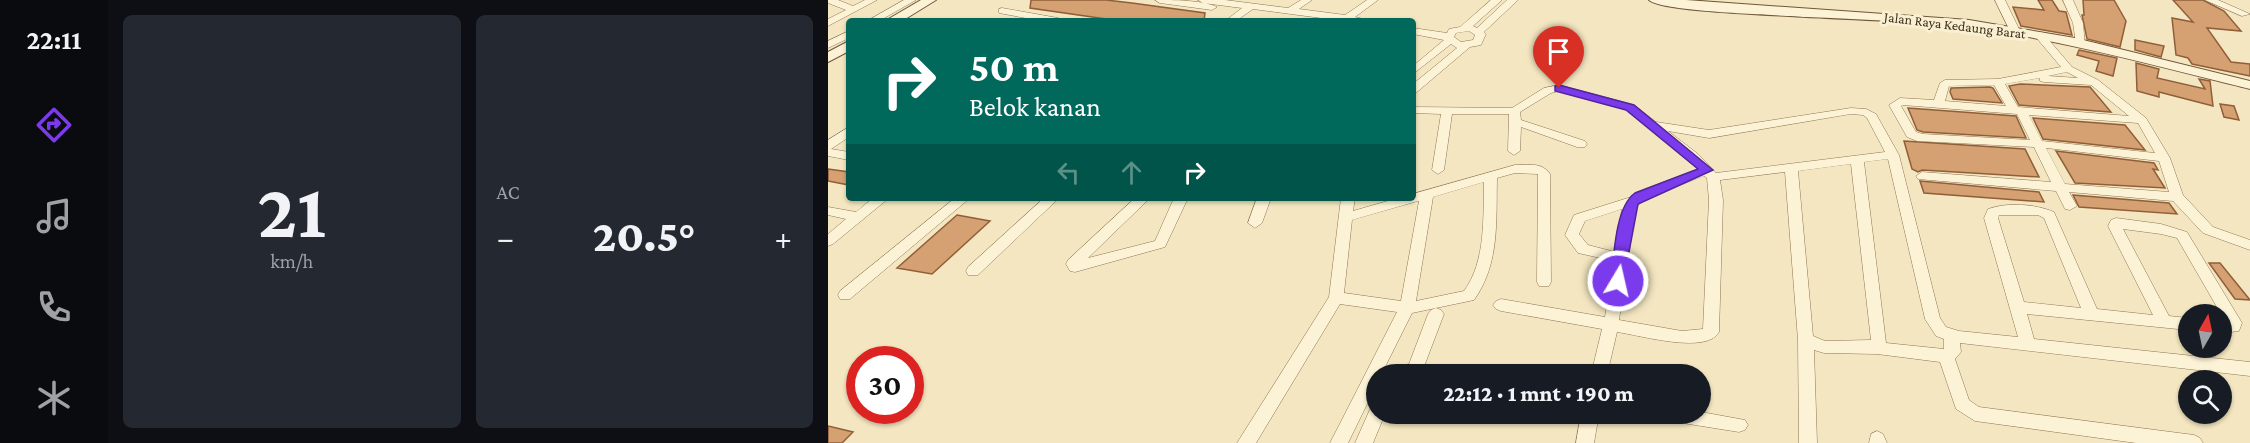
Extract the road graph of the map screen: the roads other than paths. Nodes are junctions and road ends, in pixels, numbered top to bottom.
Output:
1 (830, 0) edge
2 (872, 0) edge
3 (910, 0) edge
4 (930, 0) edge
5 (1160, 0) edge
6 (1203, 0) edge
7 (1307, 0) edge
8 (1373, 0) edge
9 (1497, 0) edge
10 (1513, 0) edge
11 (1655, 0) edge
12 (2000, 0) edge
13 (2068, 0) edge
14 (2210, 0) edge
15 (2242, 0) edge
16 (1239, 2) edge
17 (1248, 9) junction
18 (854, 10) junction
19 (1002, 11) dead end
20 (1290, 11) junction
21 (2248, 17) edge
22 (877, 18) edge
23 (897, 18) edge
24 (1021, 18) edge
25 (1234, 18) edge
26 (1306, 18) edge
27 (1310, 18) edge
28 (1347, 18) edge
29 (828, 23) edge
30 (1464, 28) junction
31 (1479, 31) junction
32 (2015, 31) junction
33 (1416, 32) edge
34 (2038, 35) junction
35 (846, 36) edge
36 (1448, 38) junction
37 (2065, 41) junction
38 (2081, 44) junction
39 (828, 45) edge
40 (1466, 45) junction
41 (846, 47) edge
42 (2055, 53) junction
43 (828, 58) edge
44 (1416, 67) edge
45 (2068, 69) junction
46 (2027, 78) junction
47 (1998, 82) junction
48 (2094, 82) junction
49 (2250, 85) edge
50 (1416, 87) edge
51 (1938, 104) junction
52 (1416, 110) edge
53 (2018, 110) junction
54 (1447, 111) junction
55 (1515, 116) junction
56 (1647, 119) junction
57 (2142, 120) junction
58 (846, 133) edge
59 (1581, 144) dead end
60 (2040, 144) junction
61 (828, 147) edge
62 (1514, 151) dead end
63 (828, 152) edge
64 (846, 155) edge
65 (1893, 155) junction
66 (2164, 158) junction
67 (1857, 160) junction
68 (1791, 168) junction
69 (1438, 170) dead end
70 (1710, 174) junction
71 (1491, 176) junction
72 (1922, 176) dead end
73 (2063, 187) junction
74 (1418, 197) edge
75 (2177, 197) junction
76 (878, 201) edge
77 (959, 201) edge
78 (1049, 201) edge
79 (1140, 201) edge
80 (1181, 201) edge
81 (1263, 201) edge
82 (1347, 201) edge
83 (1404, 201) edge
84 (1632, 201) junction
85 (2070, 206) dead end
86 (828, 211) edge
87 (858, 217) junction
88 (1344, 218) junction
89 (1255, 224) dead end
90 (828, 241) edge
91 (2250, 245) edge
92 (1622, 258) junction
93 (973, 271) dead end
94 (1544, 282) dead end
95 (844, 295) dead end
96 (1336, 298) junction
97 (2223, 304) edge
98 (1501, 305) dead end
99 (2018, 307) junction
100 (1407, 308) junction
101 (1436, 314) dead end
102 (2092, 315) junction
103 (2164, 322) junction
104 (2178, 323) edge
105 (1611, 325) junction
106 (1952, 335) junction
107 (1806, 340) junction
108 (2028, 345) junction
109 (1877, 348) junction
110 (1946, 356) junction
111 (1417, 364) edge
112 (1602, 364) edge
113 (2250, 369) edge
114 (1711, 421) edge
115 (1372, 424) edge
116 (1588, 424) edge
117 (1739, 425) dead end
118 (1246, 443) edge
119 (1339, 443) edge
120 (1364, 443) edge
121 (1585, 443) edge
122 (1808, 443) edge
123 (2194, 443) edge

1 - 18 street
2 - 18 street
3 - 22 street
4 - 23 street
5 - 17 street
6 - 16 street
7 - 20 street
8 - 28 street
9 - 30 street
10 - 31 street
11 - 32 street, Jalan Raya Kedaung Barat
12 - 32 street
13 - 38 street
14 - 21 street
15 - 21 street
16 - 17 street
17 - 20 street
17 - 25 street
17 - 26 street
18 - 29 street
19 - 24 street
20 - 27 street
30 - 31 street
30 - 36 street
31 - 40 street
32 - 34 street, Jalan Raya Kedaung Barat
33 - 36 street
34 - 37 street, Jalan Raya Kedaung Barat
34 - 42 street
35 - 39 street
36 - 40 street
36 - 44 street
37 - 38 street, Jalan Raya Kedaung Barat
37 - 42 street
38 - 49 street, Jalan Raya Kedaung Barat
40 - 50 street
41 - 43 street
42 - 45 street
45 - 46 street
45 - 48 street
46 - 47 street
46 - 48 street
47 - 51 street
47 - 53 street
48 - 57 street
51 - 53 street
51 - 60 street
52 - 54 street
53 - 57 street
53 - 60 street
54 - 55 street
54 - 69 street
55 - 56 street
55 - 59 street
55 - 62 street
56 - 65 street
56 - 70 street
57 - 66 street
58 - 61 street
60 - 66 street
60 - 73 street
63 - 64 street
65 - 67 street
65 - 106 street
66 - 75 street
67 - 68 street
67 - 109 street
68 - 70 street
68 - 107 street
70 - 84 street
70 - 105 street
71 - 74 street
71 - 94 street
71 - 100 street
72 - 73 street
73 - 75 street
73 - 85 street
74 - 100 street
75 - 91 street
76 - 87 street
77 - 95 street
78 - 93 street
79 - 80 street
81 - 89 street
82 - 88 street
83 - 88 street
84 - 92 street
84 - 92 street
86 - 87 street
87 - 90 street
88 - 96 street
92 - 105 street
96 - 100 street
96 - 118 street
97 - 103 street
98 - 105 street
99 - 102 street
99 - 102 street
99 - 108 street
100 - 119 street
101 - 111 street
102 - 103 street
103 - 104 street
105 - 112 street
106 - 108 street
106 - 110 street
107 - 109 street
107 - 122 street
108 - 113 street
109 - 110 street
110 - 123 street
114 - 117 street
115 - 120 street
116 - 121 street

